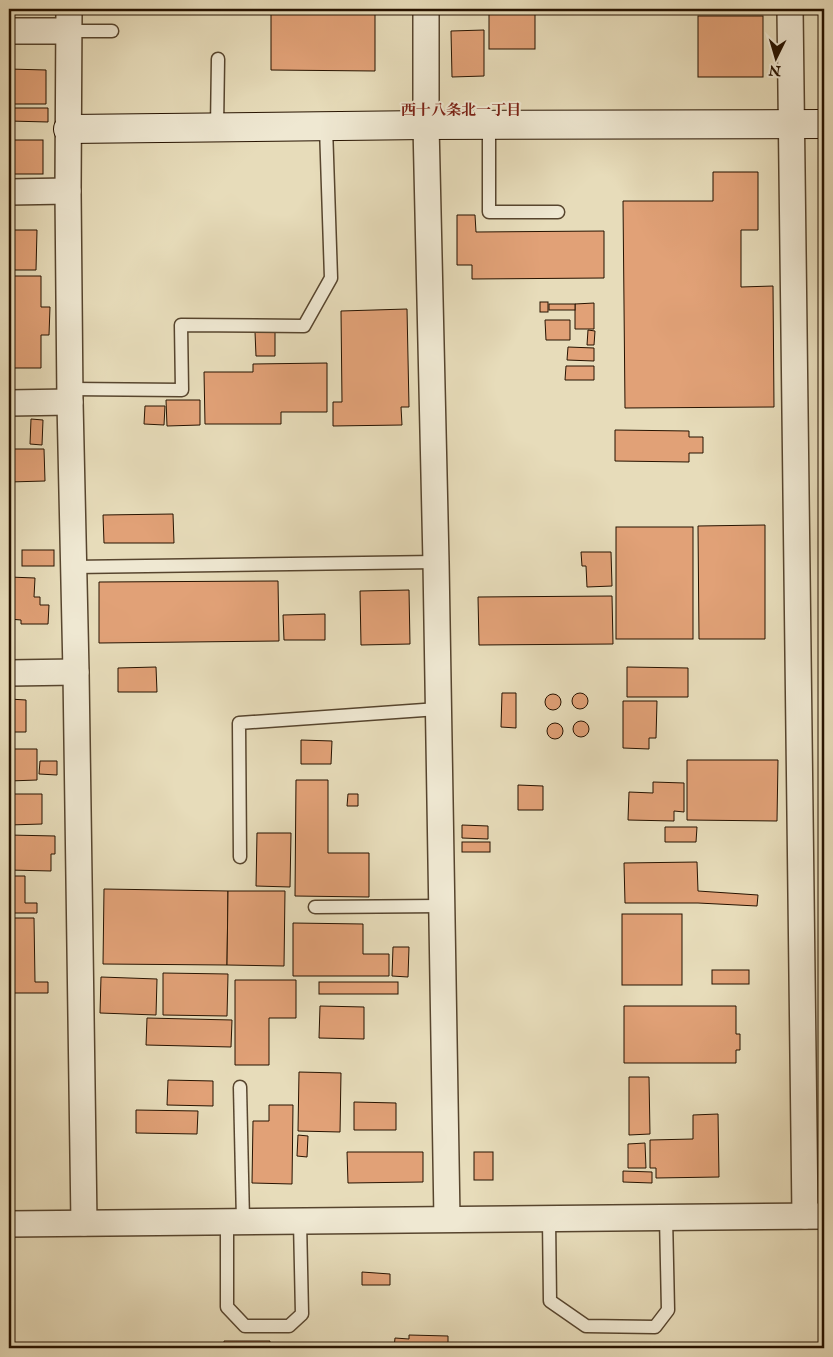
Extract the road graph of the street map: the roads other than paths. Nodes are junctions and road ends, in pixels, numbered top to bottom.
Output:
1 (426, 9) edge
2 (790, 9) edge
3 (69, 20) edge
4 (9, 31) edge
5 (112, 31) dead end
6 (218, 59) dead end
7 (791, 124) junction
8 (824, 124) edge
9 (426, 125) junction
10 (489, 125) junction
11 (326, 127) junction
12 (217, 128) junction
13 (68, 129) junction
14 (68, 191) junction
15 (9, 192) edge
16 (558, 212) dead end
17 (70, 395) junction
18 (9, 404) edge
19 (436, 562) junction
20 (74, 567) junction
21 (76, 672) junction
22 (9, 673) edge
23 (438, 709) junction
24 (240, 857) dead end
25 (442, 906) junction
26 (315, 907) dead end
27 (240, 1088) dead end
28 (814, 1216) edge
29 (666, 1217) junction
30 (447, 1219) junction
31 (549, 1219) junction
32 (300, 1221) junction
33 (235, 1222) junction
34 (84, 1223) junction
35 (9, 1224) edge

1 - 9 street
2 - 7 street
3 - 4 street
3 - 5 lane
3 - 13 street
6 - 12 lane
7 - 8 street
7 - 10 street
7 - 28 street
9 - 10 street
9 - 11 street
9 - 19 street
10 - 16 lane
11 - 12 street
11 - 17 lane
12 - 13 street
13 - 14 street
14 - 15 street
14 - 17 street
17 - 18 street
17 - 20 street
19 - 20 lane
19 - 23 street
20 - 21 street
21 - 22 street
21 - 34 street
23 - 24 lane
23 - 25 street
25 - 26 lane
25 - 30 street
27 - 33 lane
28 - 29 street
29 - 31 street
29 - 31 lane
30 - 31 street
30 - 32 street
32 - 33 street
32 - 33 lane
33 - 34 street
34 - 35 street

